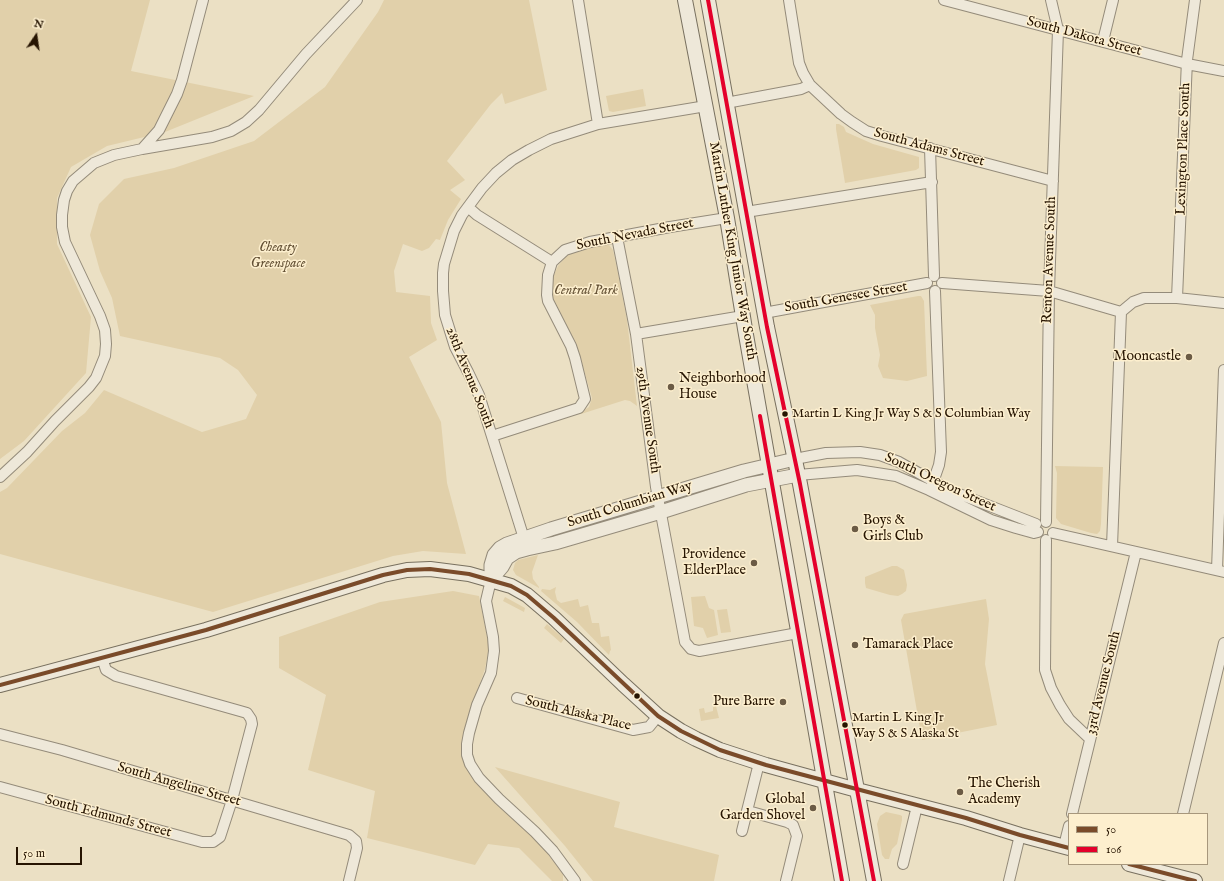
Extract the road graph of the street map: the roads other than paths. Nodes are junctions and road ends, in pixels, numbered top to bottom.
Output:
1 (203, 0) edge
2 (357, 0) edge
3 (578, 0) edge
4 (686, 0) edge
5 (708, 0) edge
6 (789, 0) edge
7 (944, 0) edge
8 (1051, 0) edge
9 (1113, 0) edge
10 (1195, 0) edge
11 (1058, 30) junction
12 (1103, 41) junction
13 (1187, 64) junction
14 (1224, 71) edge
15 (810, 85) junction
16 (726, 103) junction
17 (706, 106) junction
18 (598, 124) junction
19 (930, 148) junction
20 (142, 149) junction
21 (1053, 181) junction
22 (932, 182) junction
23 (468, 207) junction
24 (746, 212) junction
25 (727, 218) junction
26 (617, 237) junction
27 (552, 262) junction
28 (935, 283) junction
29 (1049, 291) junction
30 (1178, 298) junction
31 (1224, 302) edge
32 (1120, 312) junction
33 (764, 313) junction
34 (743, 316) junction
35 (636, 334) junction
36 (1224, 370) edge
37 (492, 436) junction
38 (795, 459) junction
39 (770, 472) junction
40 (798, 475) junction
41 (0, 477) edge
42 (934, 480) junction
43 (929, 490) junction
44 (658, 497) junction
45 (661, 512) junction
46 (1040, 526) junction
47 (1050, 536) junction
48 (525, 544) junction
49 (1112, 546) junction
50 (1136, 552) junction
51 (1221, 571) edge
52 (491, 580) junction
53 (798, 633) junction
54 (1224, 643) edge
55 (102, 658) junction
56 (0, 685) edge
57 (516, 698) dead end
58 (658, 716) junction
59 (0, 734) edge
60 (1090, 739) junction
61 (759, 762) junction
62 (824, 781) junction
63 (0, 788) edge
64 (857, 790) junction
65 (232, 800) junction
66 (917, 806) junction
67 (748, 811) junction
68 (1072, 813) edge
69 (1183, 813) edge
70 (742, 830) dead end
71 (1068, 833) edge
72 (1020, 835) junction
73 (1066, 847) edge
74 (903, 864) dead end
75 (1137, 865) edge
76 (1170, 869) edge
77 (572, 879) edge
78 (349, 881) edge
79 (786, 881) edge
80 (842, 881) edge
81 (874, 881) edge
82 (1009, 881) edge
83 (1195, 881) edge

1 - 20 street
2 - 20 street
3 - 18 street
4 - 17 main road, Martin Luther King Junior Way South
5 - 16 main road, Martin Luther King Junior Way South
6 - 15 street, South Adams Street
7 - 11 street, South Dakota Street
8 - 11 street, Renton Avenue South
9 - 12 street
10 - 13 street, Lexington Place South
11 - 12 street, South Dakota Street
11 - 21 street, Renton Avenue South
12 - 13 street, South Dakota Street
13 - 14 street, South Dakota Street
13 - 30 street, Lexington Place South
15 - 16 street
15 - 19 street, South Adams Street
16 - 24 main road, Martin Luther King Junior Way South
17 - 18 street
17 - 25 main road, Martin Luther King Junior Way South
18 - 23 street
19 - 21 street, South Adams Street
19 - 22 street
20 - 41 street
21 - 29 street, Renton Avenue South
22 - 24 street
22 - 28 street
23 - 27 street
23 - 37 street, 28th Avenue South
24 - 33 main road, Martin Luther King Junior Way South
25 - 26 street, South Nevada Street
25 - 34 main road, Martin Luther King Junior Way South
26 - 27 street, South Nevada Street
26 - 35 street, 29th Avenue South
27 - 37 street
28 - 29 street, South Genesee Street
28 - 33 street, South Genesee Street
28 - 42 street
29 - 32 street, South Genesee Street
29 - 46 street, Renton Avenue South
30 - 31 street
30 - 32 street
32 - 49 street
33 - 38 main road, Martin Luther King Junior Way South
34 - 35 street
34 - 39 main road, Martin Luther King Junior Way South
35 - 44 street, 29th Avenue South
36 - 51 street
37 - 48 street, 28th Avenue South
38 - 39 street, South Columbian Way
38 - 40 main road, Martin Luther King Junior Way South
38 - 42 street, South Oregon Street
39 - 40 street, South Columbian Way
39 - 44 street, South Columbian Way
39 - 45 street, South Columbian Way
39 - 53 main road, Martin Luther King Junior Way South
40 - 43 street, South Oregon Street
40 - 64 main road, Martin Luther King Junior Way South
42 - 43 street
42 - 46 street, South Oregon Street
43 - 46 street, South Oregon Street
44 - 45 street, 29th Avenue South
44 - 48 street, South Columbian Way
45 - 48 street, South Columbian Way
45 - 53 street, 29th Avenue South
46 - 47 street
47 - 49 street
47 - 60 street
48 - 52 street, South Columbian Way
49 - 50 street
50 - 51 street
50 - 60 street, 33rd Avenue South
52 - 55 main road
52 - 58 main road
52 - 77 street
53 - 62 main road, Martin Luther King Junior Way South
54 - 69 street
55 - 56 main road
55 - 65 street
57 - 58 street, South Alaska Place
58 - 61 main road
59 - 65 street, South Angeline Street
60 - 68 street, 33rd Avenue South
61 - 62 main road
61 - 67 street
62 - 64 main road
62 - 80 main road, Martin Luther King Junior Way South
63 - 65 street, South Edmunds Street
64 - 66 main road
64 - 81 main road, Martin Luther King Junior Way South
65 - 78 street, South Angeline Street
66 - 72 main road
66 - 74 street
67 - 70 street
67 - 79 street
71 - 73 street
72 - 73 main road
72 - 82 street
75 - 76 main road
76 - 83 main road

